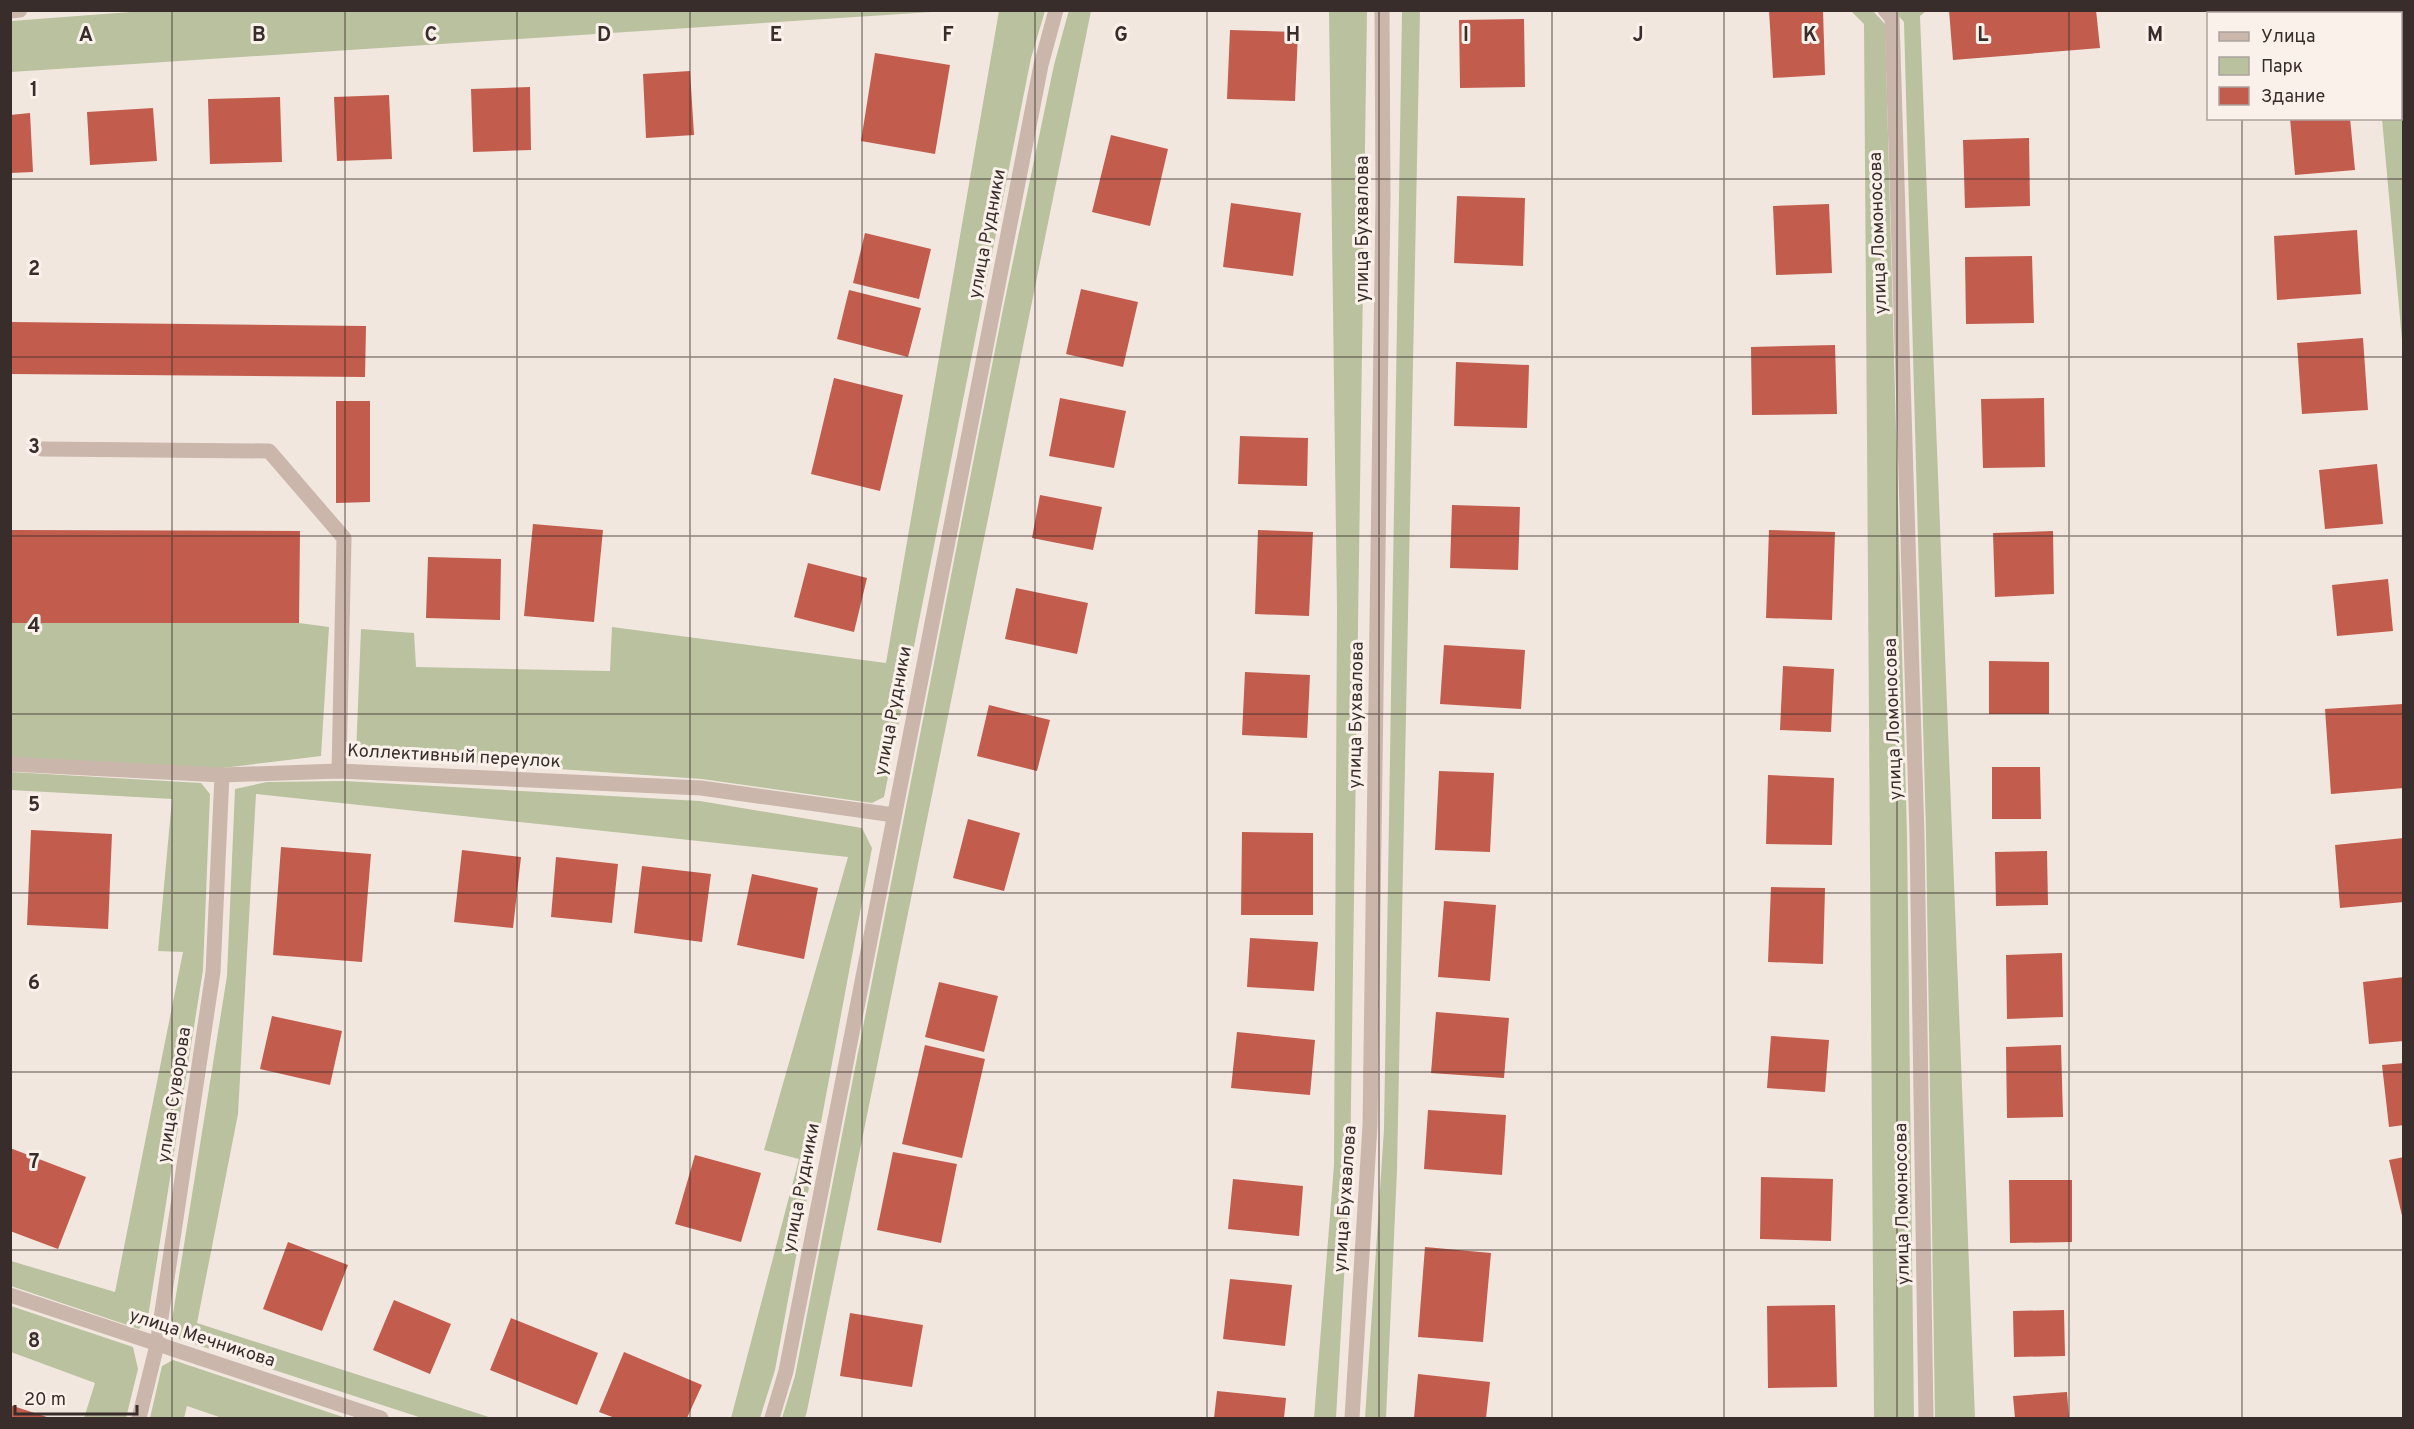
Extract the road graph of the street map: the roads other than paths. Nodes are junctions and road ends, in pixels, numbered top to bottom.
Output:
1 (20, 10) edge
2 (1056, 10) edge
3 (1382, 10) edge
4 (10, 11) edge
5 (1889, 14) edge
6 (42, 449) dead end
7 (10, 764) edge
8 (339, 771) junction
9 (222, 775) junction
10 (894, 815) junction
11 (10, 1295) edge
12 (157, 1345) junction
13 (139, 1419) edge
14 (381, 1419) edge
15 (772, 1419) edge
16 (1352, 1419) edge
17 (1926, 1419) edge

1 - 4 street
2 - 10 street, улица Рудники
3 - 16 street, улица Бухвалова
5 - 17 street, улица Ломоносова
6 - 8 street
7 - 9 street, Коллективный переулок
8 - 9 street, Коллективный переулок
8 - 10 street, Коллективный переулок
9 - 12 street, улица Суворова
10 - 15 street, улица Рудники
11 - 12 street, улица Мечникова
12 - 13 street, улица Суворова
12 - 14 street, улица Мечникова

